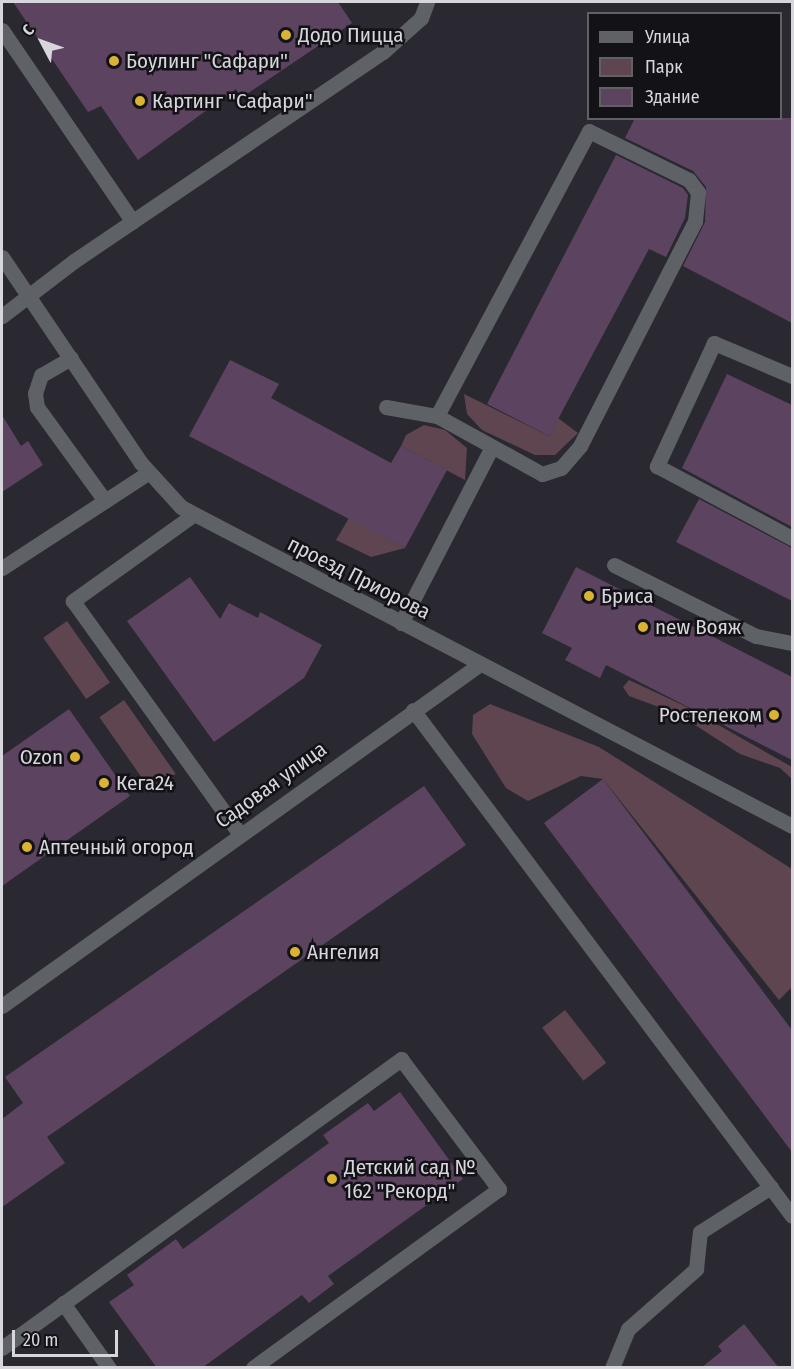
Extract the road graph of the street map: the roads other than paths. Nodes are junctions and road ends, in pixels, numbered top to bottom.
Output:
1 (428, 2) edge
2 (2, 30) edge
3 (133, 222) junction
4 (2, 257) edge
5 (29, 297) junction
6 (2, 316) edge
7 (70, 358) junction
8 (792, 376) edge
9 (386, 407) dead end
10 (437, 416) junction
11 (491, 449) junction
12 (148, 473) junction
13 (105, 501) junction
14 (193, 515) junction
15 (792, 538) edge
16 (614, 565) dead end
17 (2, 568) edge
18 (401, 623) junction
19 (792, 643) edge
20 (480, 664) junction
21 (413, 710) junction
22 (792, 826) edge
23 (240, 834) junction
24 (4, 1000) edge
25 (771, 1187) junction
26 (792, 1216) edge
27 (63, 1303) junction
28 (2, 1348) edge
29 (109, 1368) edge
30 (253, 1368) edge
31 (612, 1368) edge

1 - 3 street
2 - 3 street
3 - 5 street
4 - 5 street, проезд Приорова
5 - 6 street
5 - 7 street, проезд Приорова
7 - 12 street, проезд Приорова
7 - 13 street
8 - 15 street
9 - 10 street
10 - 11 street
10 - 11 street
11 - 18 street
12 - 13 street
12 - 14 street, проезд Приорова
13 - 17 street
14 - 18 street, проезд Приорова
14 - 23 street
16 - 19 street
18 - 20 street, проезд Приорова
20 - 21 street, Садовая улица
20 - 22 street, проезд Приорова
21 - 23 street, Садовая улица
21 - 25 street
23 - 24 street, Садовая улица
25 - 26 street
25 - 31 street
27 - 28 street
27 - 29 street
27 - 30 street

